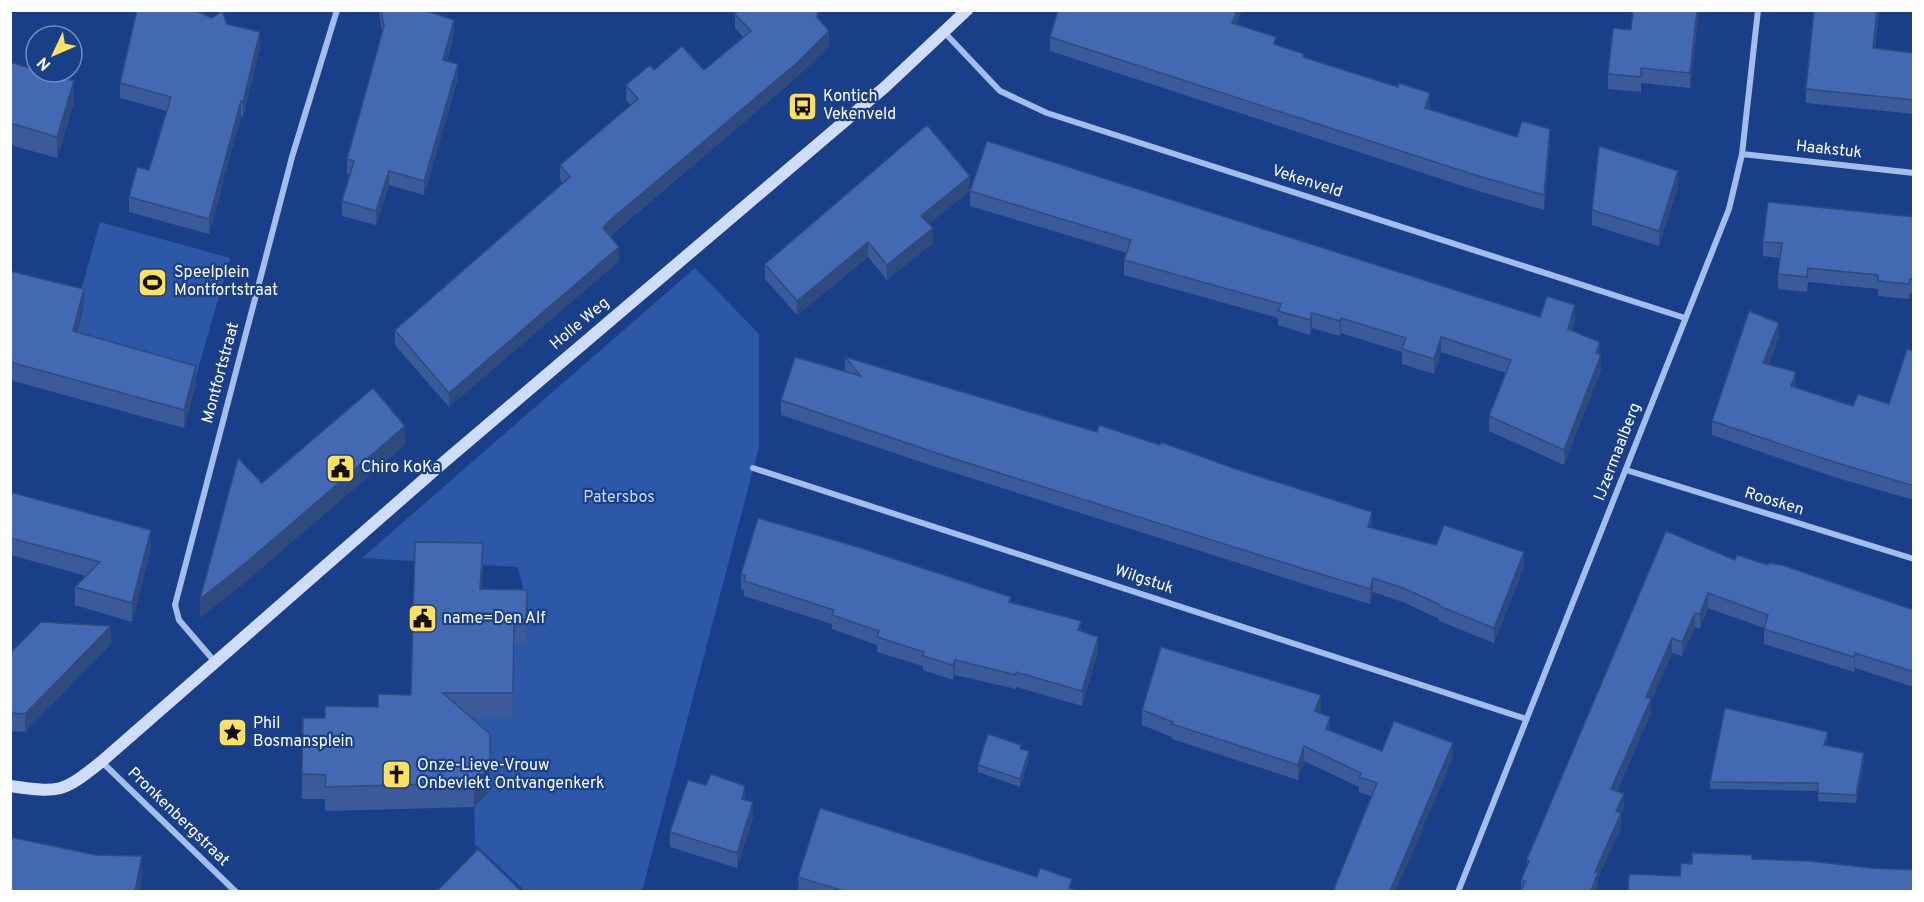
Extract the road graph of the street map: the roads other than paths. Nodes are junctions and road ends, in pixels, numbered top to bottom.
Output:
1 (337, 10) edge
2 (967, 10) edge
3 (1758, 10) edge
4 (945, 33) junction
5 (1742, 154) junction
6 (1914, 173) edge
7 (1685, 318) junction
8 (753, 468) dead end
9 (1626, 470) junction
10 (1914, 559) edge
11 (215, 662) junction
12 (1526, 719) junction
13 (101, 762) junction
14 (10, 786) edge
15 (236, 891) edge
16 (1458, 891) edge

1 - 11 street, Montfortstraat
2 - 4 street, Holle Weg
3 - 5 street, IJzermaalberg
4 - 7 street, Vekenveld
4 - 11 street, Holle Weg
5 - 6 street, Haakstuk
5 - 7 street, IJzermaalberg
7 - 9 street, IJzermaalberg
8 - 12 street, Wilgstuk
9 - 10 street, Roosken
9 - 12 street, IJzermaalberg
11 - 13 street, Holle Weg
12 - 16 street, IJzermaalberg
13 - 14 street, Holle Weg
13 - 15 street, Pronkenbergstraat

